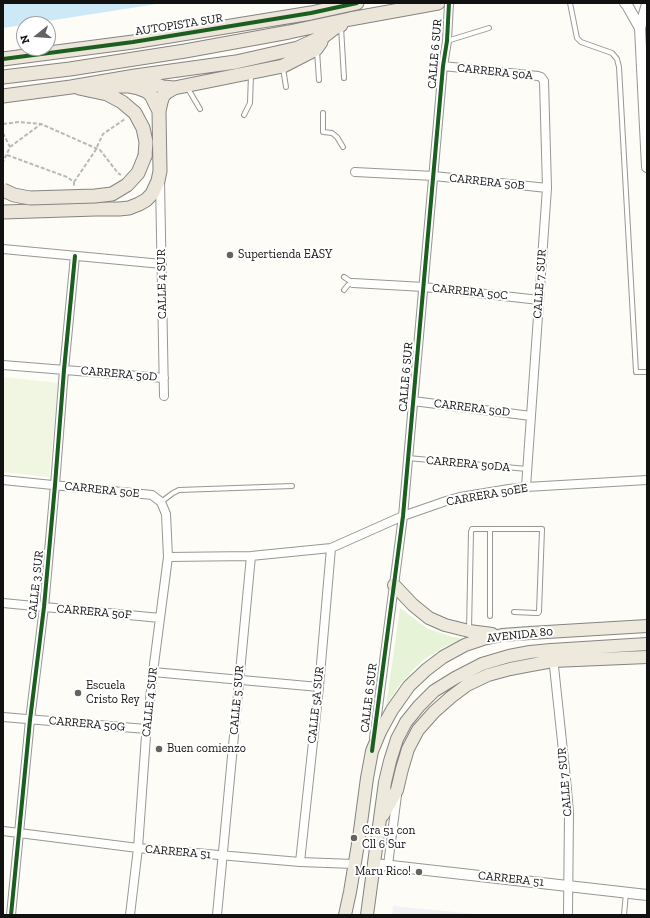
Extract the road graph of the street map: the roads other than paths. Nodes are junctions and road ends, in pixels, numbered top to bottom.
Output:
1 (357, 3) edge
2 (438, 3) edge
3 (449, 3) edge
4 (570, 3) edge
5 (625, 3) edge
6 (647, 4) edge
7 (346, 22) junction
8 (489, 28) dead end
9 (640, 28) junction
10 (324, 36) junction
11 (447, 41) junction
12 (316, 49) junction
13 (3, 59) edge
14 (283, 66) junction
15 (443, 66) junction
16 (251, 72) junction
17 (135, 76) junction
18 (3, 77) edge
19 (344, 78) dead end
20 (319, 80) dead end
21 (544, 81) joint
22 (180, 86) junction
23 (71, 87) junction
24 (286, 87) dead end
25 (3, 96) edge
26 (200, 109) dead end
27 (159, 111) junction
28 (323, 113) dead end
29 (244, 115) dead end
30 (343, 147) dead end
31 (647, 152) edge
32 (647, 167) edge
33 (160, 171) junction
34 (355, 172) dead end
35 (434, 176) junction
36 (547, 188) junction
37 (3, 190) edge
38 (3, 212) edge
39 (3, 249) edge
40 (75, 256) junction
41 (162, 264) junction
42 (344, 277) dead end
43 (353, 283) junction
44 (424, 287) junction
45 (344, 290) dead end
46 (539, 300) junction
47 (3, 365) edge
48 (64, 370) junction
49 (647, 372) edge
50 (164, 378) junction
51 (164, 396) dead end
52 (413, 401) junction
53 (531, 416) junction
54 (408, 458) junction
55 (528, 469) junction
56 (3, 480) edge
57 (647, 480) edge
58 (55, 485) junction
59 (292, 486) dead end
60 (526, 487) junction
61 (161, 502) junction
62 (403, 516) junction
63 (490, 529) junction
64 (331, 548) junction
65 (251, 556) junction
66 (168, 557) junction
67 (394, 585) junction
68 (3, 603) edge
69 (44, 607) junction
70 (514, 612) dead end
71 (490, 616) dead end
72 (160, 618) junction
73 (647, 626) edge
74 (469, 631) junction
75 (502, 635) junction
76 (647, 644) edge
77 (552, 656) junction
78 (647, 657) edge
79 (153, 672) junction
80 (239, 679) junction
81 (318, 687) junction
82 (3, 717) edge
83 (30, 720) junction
84 (146, 729) junction
85 (372, 751) junction
86 (397, 790) junction
87 (379, 822) junction
88 (3, 831) edge
89 (19, 833) junction
90 (138, 848) junction
91 (223, 856) junction
92 (300, 862) junction
93 (354, 864) junction
94 (374, 864) junction
95 (388, 865) junction
96 (569, 886) junction
97 (626, 893) junction
98 (647, 895) edge
99 (11, 915) edge
100 (130, 915) edge
101 (217, 915) edge
102 (345, 915) edge
103 (366, 915) edge
104 (568, 915) edge
105 (624, 915) edge

1 - 13 highway, AUTOPISTA SUR
2 - 7 highway
3 - 11 street, CALLE 6 SUR
4 - 49 lane
5 - 9 street
6 - 9 street
7 - 10 highway
7 - 18 highway
7 - 19 lane
8 - 11 lane
9 - 31 street
10 - 12 highway
10 - 17 highway
11 - 15 street, CALLE 6 SUR
12 - 14 highway
12 - 20 lane
14 - 16 highway
14 - 24 lane
15 - 21 street, CARRERA 50A
15 - 35 street, CALLE 6 SUR
16 - 22 highway
16 - 29 lane
17 - 22 highway
17 - 23 highway
21 - 36 street, CALLE 7 SUR
22 - 26 lane
22 - 27 highway
23 - 25 highway
23 - 27 highway
23 - 37 highway, bridge
27 - 33 highway
28 - 30 lane
31 - 32 street
33 - 38 highway
33 - 41 street, CALLE 4 SUR
34 - 35 street, CARRERA 50B
35 - 36 street, CARRERA 50B
35 - 44 street, CALLE 6 SUR
36 - 46 street, CALLE 7 SUR
39 - 40 street
40 - 41 street
40 - 48 street, CALLE 3 SUR
41 - 50 street, CALLE 4 SUR
42 - 43 lane
43 - 44 street, CARRERA 50C
43 - 45 lane
44 - 46 street, CARRERA 50C
44 - 52 street, CALLE 6 SUR
46 - 53 street, CALLE 7 SUR
47 - 48 street, CARRERA 50D
48 - 50 street, CARRERA 50D
48 - 58 street, CALLE 3 SUR
50 - 51 street, CALLE 4 SUR
52 - 53 street, CARRERA 50D
52 - 54 street, CALLE 6 SUR
53 - 55 street, CALLE 7 SUR
54 - 55 lane, CARRERA 50DA
54 - 62 street, CALLE 6 SUR
55 - 60 street, CALLE 7 SUR
56 - 58 street, CARRERA 50E
57 - 60 street, CARRERA 50EE
58 - 61 street, CARRERA 50E
58 - 69 street, CALLE 3 SUR
59 - 61 lane
60 - 62 street, CARRERA 50EE
61 - 66 street, CALLE 4 SUR
62 - 64 street, CARRERA 50EE
62 - 67 street, CALLE 6 SUR
63 - 70 lane
63 - 71 lane
63 - 74 lane
64 - 65 street, CARRERA 50EE
64 - 81 street, CALLE 5A SUR
65 - 66 street, CARRERA 50EE
65 - 80 street, CALLE 5 SUR
66 - 72 street, CALLE 4 SUR
67 - 74 main road
67 - 85 street, CALLE 6 SUR
68 - 69 street, CARRERA 50F
69 - 72 street, CARRERA 50F
69 - 83 street, CALLE 3 SUR
72 - 79 street, CALLE 4 SUR
73 - 75 main road, AVENIDA 80
74 - 75 main road
75 - 85 main road, AVENIDA 80
76 - 77 main road, AVENIDA 80
77 - 78 main road, AVENIDA 80
77 - 86 main road, AVENIDA 80
77 - 87 main road, AVENIDA 80
77 - 96 street, CALLE 7 SUR
79 - 80 street
79 - 84 street, CALLE 4 SUR
80 - 81 street
80 - 91 street, CALLE 5 SUR
81 - 92 street, CALLE 5A SUR
82 - 83 street, CARRERA 50G
83 - 84 street, CARRERA 50G
83 - 89 street, CALLE 3 SUR
84 - 90 street, CALLE 4 SUR
85 - 93 main road, AVENIDA 80
86 - 87 main road, AVENIDA 80
86 - 95 street
87 - 94 main road, AVENIDA 80
88 - 89 street, CARRERA 51
89 - 90 street, CARRERA 51
89 - 99 street, CALLE 3 SUR
90 - 91 street, CARRERA 51
90 - 100 street, CALLE 4 SUR
91 - 92 street, CARRERA 51
91 - 101 street, CALLE 5 SUR
92 - 93 street, CARRERA 51
93 - 102 main road, AVENIDA 80
94 - 95 street, CARRERA 51
94 - 103 main road, AVENIDA 80
95 - 96 street, CARRERA 51
96 - 97 street, CARRERA 51
96 - 104 street, CALLE 7 SUR
97 - 98 street, CARRERA 51
97 - 105 lane

